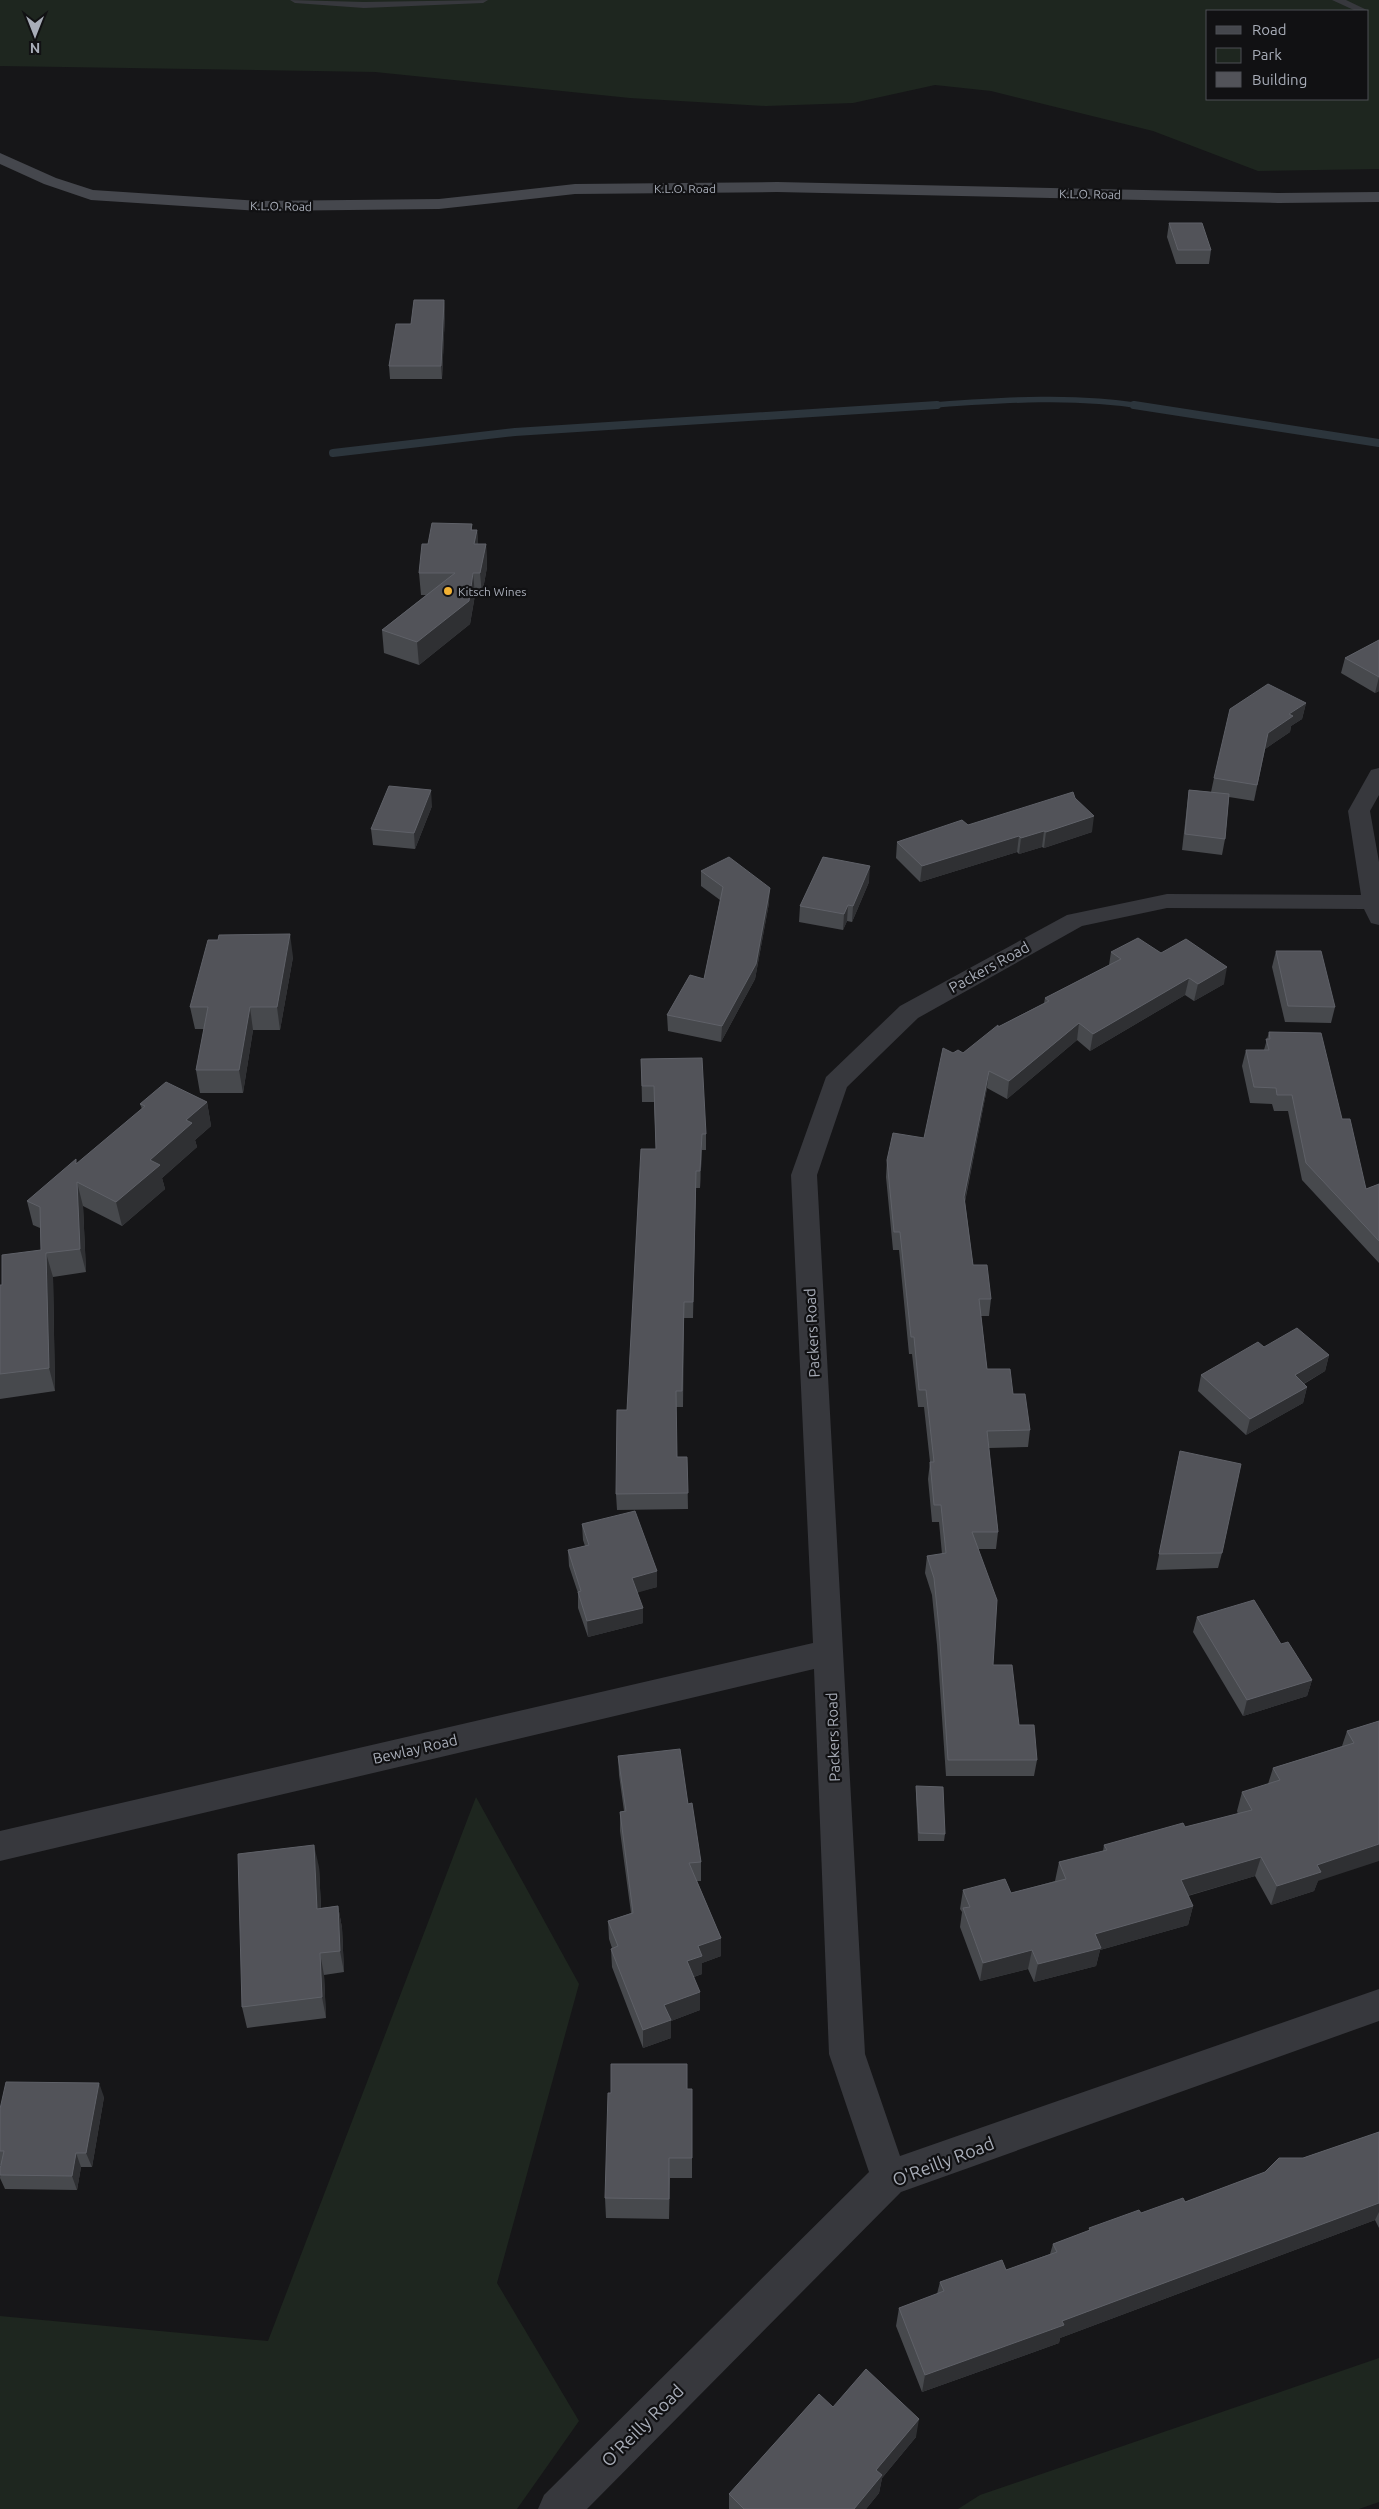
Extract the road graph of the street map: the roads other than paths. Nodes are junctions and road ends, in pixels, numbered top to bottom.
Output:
1 (296, 0) edge
2 (483, 0) edge
3 (1338, 0) edge
4 (1362, 10) edge
5 (0, 158) edge
6 (1379, 198) edge
7 (1379, 775) edge
8 (1377, 908) edge
9 (829, 1652) junction
10 (0, 1846) edge
11 (1379, 2005) edge
12 (890, 2178) junction
13 (558, 2509) edge

1 - 2 lane
3 - 4 lane
5 - 6 main road, K.L.O. Road
7 - 8 street
8 - 9 street, Packers Road
9 - 10 street, Bewlay Road
9 - 12 street, Packers Road
11 - 12 street, O'Reilly Road
12 - 13 street, O'Reilly Road

